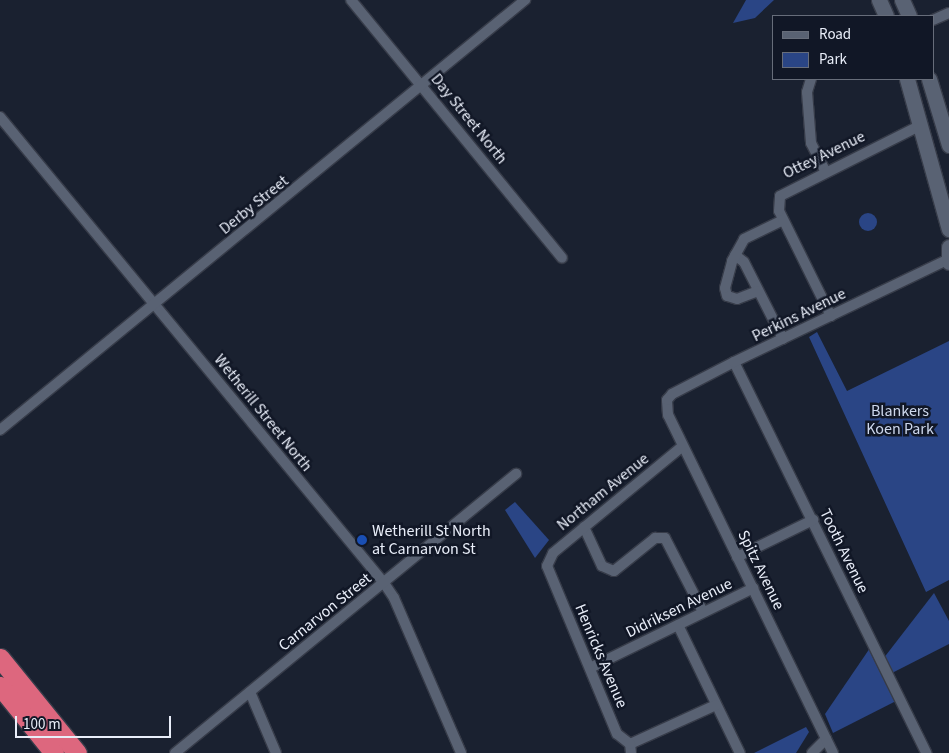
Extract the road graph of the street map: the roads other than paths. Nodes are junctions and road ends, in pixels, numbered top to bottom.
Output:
1 (351, 0) edge
2 (524, 0) edge
3 (879, 0) edge
4 (902, 0) edge
5 (949, 12) edge
6 (886, 15) edge
7 (909, 15) edge
8 (934, 20) edge
9 (811, 80) edge
10 (907, 80) edge
11 (929, 80) edge
12 (422, 86) junction
13 (0, 117) edge
14 (921, 125) junction
15 (949, 145) edge
16 (825, 171) junction
17 (783, 220) junction
18 (949, 229) edge
19 (735, 255) junction
20 (949, 256) edge
21 (562, 258) dead end
22 (758, 291) junction
23 (155, 306) junction
24 (831, 316) junction
25 (783, 339) junction
26 (734, 362) junction
27 (667, 400) joint
28 (0, 430) edge
29 (683, 446) junction
30 (516, 474) dead end
31 (812, 520) junction
32 (584, 527) junction
33 (737, 557) junction
34 (547, 566) joint
35 (384, 583) junction
36 (753, 588) junction
37 (703, 612) junction
38 (678, 625) junction
39 (0, 658) edge
40 (590, 668) junction
41 (0, 686) edge
42 (250, 692) junction
43 (716, 705) junction
44 (826, 739) junction
45 (631, 749) edge
46 (54, 753) edge
47 (77, 753) edge
48 (175, 753) edge
49 (276, 753) edge
50 (461, 753) edge
51 (740, 753) edge
52 (812, 753) edge
53 (833, 753) edge
54 (926, 753) edge

1 - 12 street, Day Street North
2 - 12 street, Derby Street
3 - 6 street
4 - 7 street
5 - 8 street
9 - 16 street
10 - 14 street
11 - 15 street
12 - 21 street, Day Street North
12 - 23 street, Derby Street
13 - 23 street, Wetherill Street North
14 - 16 street, Ottey Avenue
14 - 18 street
16 - 17 street, Ottey Avenue
17 - 19 street
17 - 24 street, Ottey Avenue
19 - 22 street
19 - 22 street
20 - 24 street, Perkins Avenue
22 - 25 street
23 - 28 street, Derby Street
23 - 35 street, Wetherill Street North
24 - 25 street, Perkins Avenue
25 - 26 street, Perkins Avenue
26 - 27 street, Perkins Avenue
26 - 31 street, Tooth Avenue
27 - 29 street, Spitz Avenue
29 - 32 street, Northam Avenue
29 - 33 street, Spitz Avenue
30 - 35 street, Carnarvon Street
31 - 33 street
31 - 54 street, Tooth Avenue
32 - 34 street, Northam Avenue
32 - 37 street
33 - 36 street, Spitz Avenue
34 - 40 street, Henricks Avenue
35 - 42 street, Carnarvon Street
35 - 50 street, Wetherill Street North
36 - 37 street, Didriksen Avenue
36 - 44 street, Spitz Avenue
37 - 38 street, Didriksen Avenue
38 - 40 street, Didriksen Avenue
38 - 43 street
39 - 47 highway
40 - 45 street, Henricks Avenue
41 - 46 highway
42 - 48 street, Carnarvon Street
42 - 49 street
43 - 45 street
43 - 51 street
44 - 52 street
44 - 53 street, Spitz Avenue

